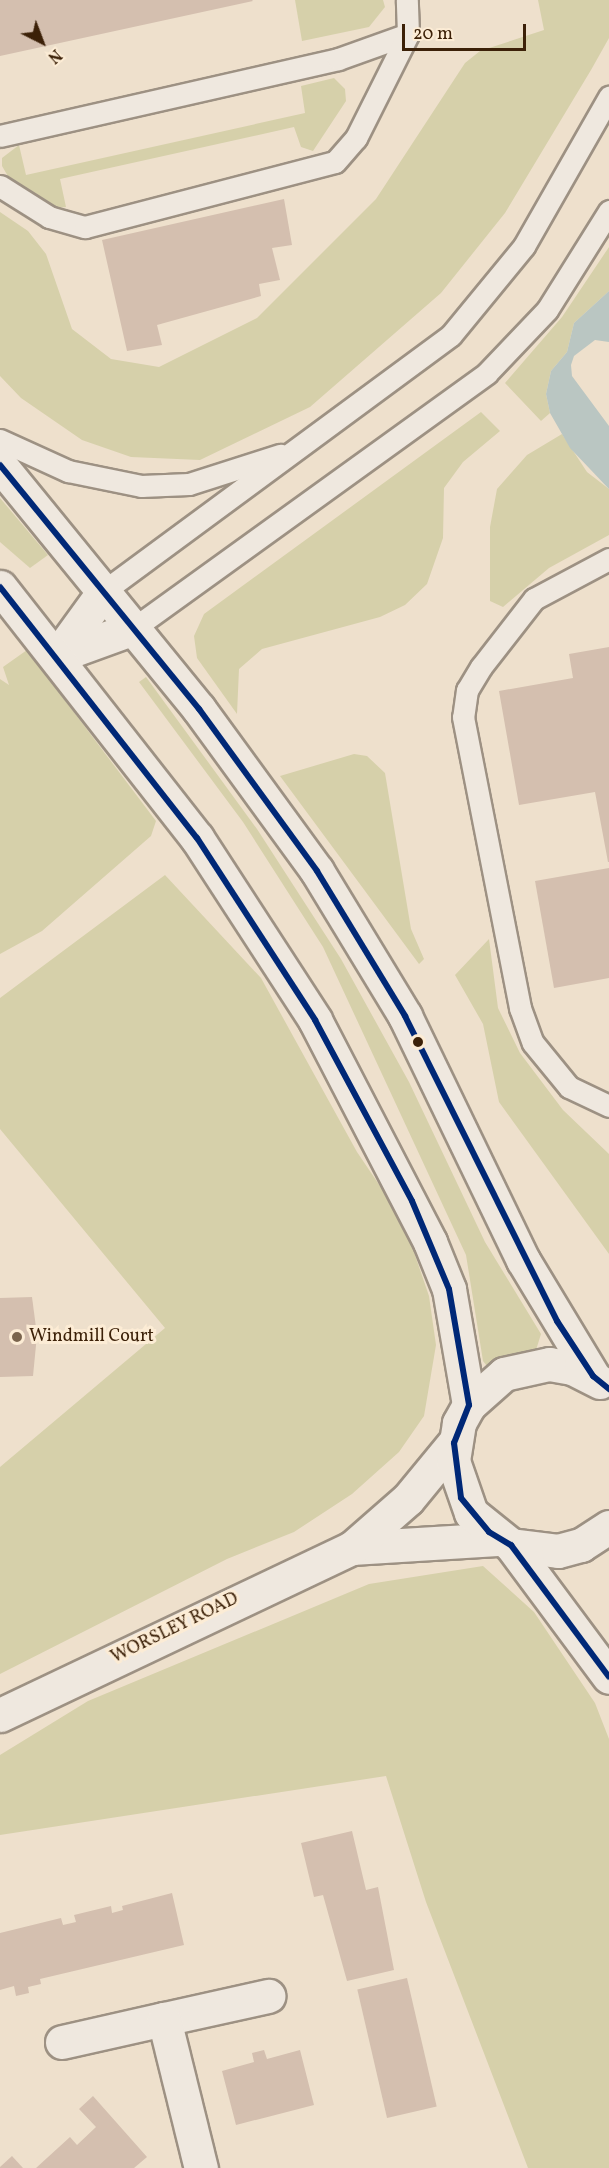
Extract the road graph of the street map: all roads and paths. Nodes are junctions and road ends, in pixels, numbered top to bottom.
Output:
1 (412, 1) edge
2 (408, 34) junction
3 (609, 97) edge
4 (0, 136) edge
5 (0, 186) edge
6 (609, 211) edge
7 (0, 440) edge
8 (307, 446) junction
9 (0, 465) edge
10 (609, 559) edge
11 (0, 587) edge
12 (104, 591) junction
13 (134, 628) junction
14 (57, 656) junction
15 (609, 1106) edge
16 (601, 1383) edge
17 (469, 1405) junction
18 (454, 1443) junction
19 (609, 1527) edge
20 (506, 1542) junction
21 (352, 1548) junction
22 (609, 1677) edge
23 (0, 1714) edge
24 (268, 1996) dead end
25 (164, 2019) junction
26 (62, 2042) dead end
27 (201, 2168) edge

1 - 2 lane
2 - 4 lane
2 - 5 lane
3 - 8 lane
6 - 13 lane
7 - 8 lane
8 - 12 lane
9 - 12 main road
10 - 15 lane
11 - 14 main road
12 - 13 main road
12 - 14 main road
13 - 14 main road
13 - 16 main road
14 - 17 main road
16 - 17 main road
17 - 18 main road
18 - 20 main road
18 - 21 main road, WORSLEY ROAD
19 - 20 main road, WORSLEY ROAD
20 - 21 main road, WORSLEY ROAD
20 - 22 main road
21 - 23 main road, WORSLEY ROAD
24 - 25 main road
25 - 26 main road
25 - 27 main road

